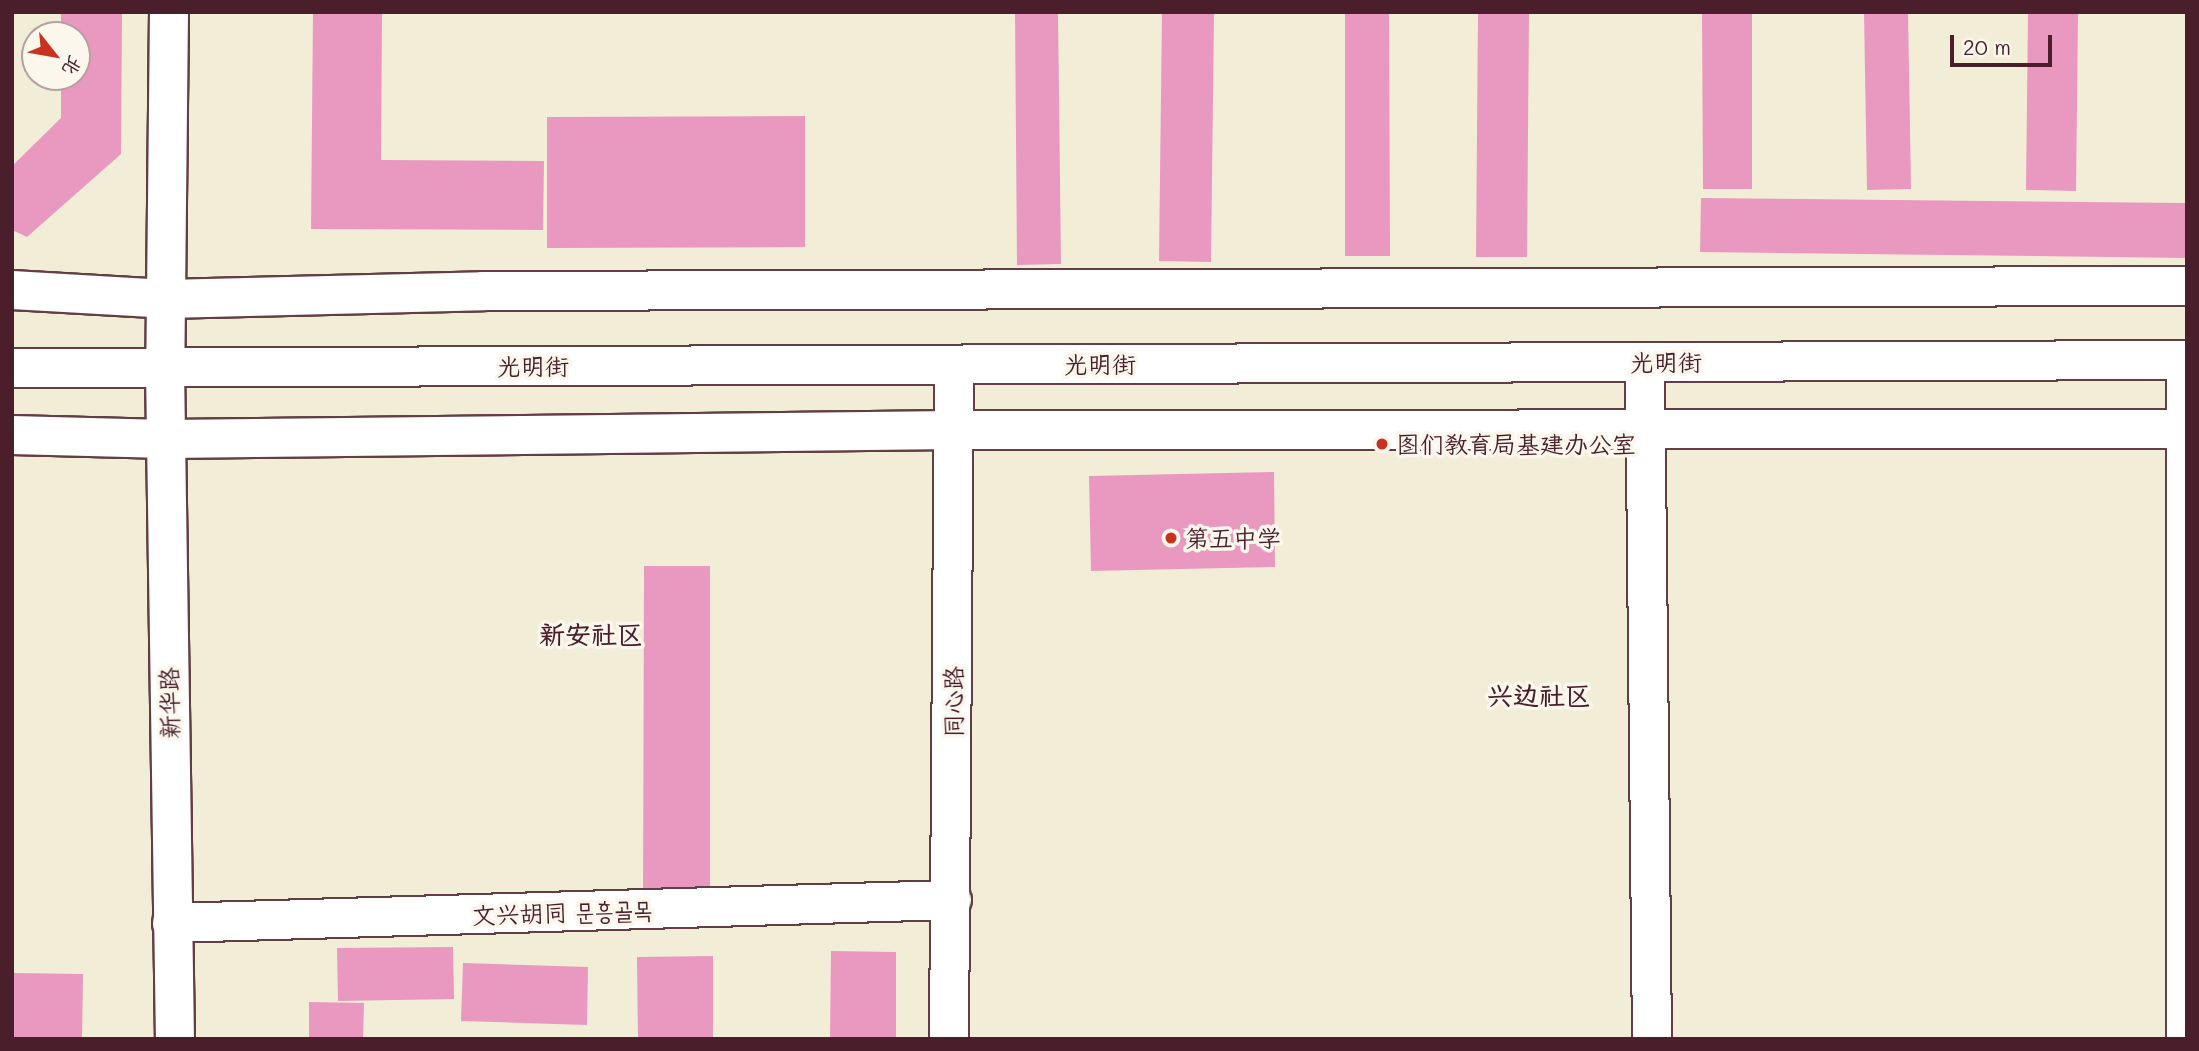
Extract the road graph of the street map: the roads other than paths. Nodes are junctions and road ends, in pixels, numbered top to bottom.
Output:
1 (169, 12) edge
2 (2187, 286) edge
3 (12, 290) edge
4 (166, 299) junction
5 (2187, 360) edge
6 (1645, 362) junction
7 (954, 365) junction
8 (12, 368) edge
9 (165, 368) junction
10 (2186, 429) edge
11 (954, 430) junction
12 (1646, 430) junction
13 (12, 435) edge
14 (166, 439) junction
15 (952, 900) junction
16 (172, 923) junction
17 (2186, 923) edge
18 (175, 1039) edge
19 (949, 1039) edge
20 (1652, 1039) edge
21 (2186, 1039) edge

1 - 4 street, 新华路
2 - 4 street
3 - 4 street
4 - 9 street, 新华路
5 - 6 street, 光明街
5 - 10 street
6 - 7 street, 光明街
6 - 12 street
7 - 9 street, 光明街
7 - 11 street, 同心路
8 - 9 street, 光明街
9 - 14 street, 新华路
10 - 12 street
10 - 17 street
11 - 12 street
11 - 14 street
11 - 15 street, 同心路
12 - 20 street
13 - 14 street
14 - 16 street, 新华路
15 - 16 street, 文兴胡同 문흥골목
15 - 19 street, 同心路
16 - 18 street, 新华路
17 - 21 street

